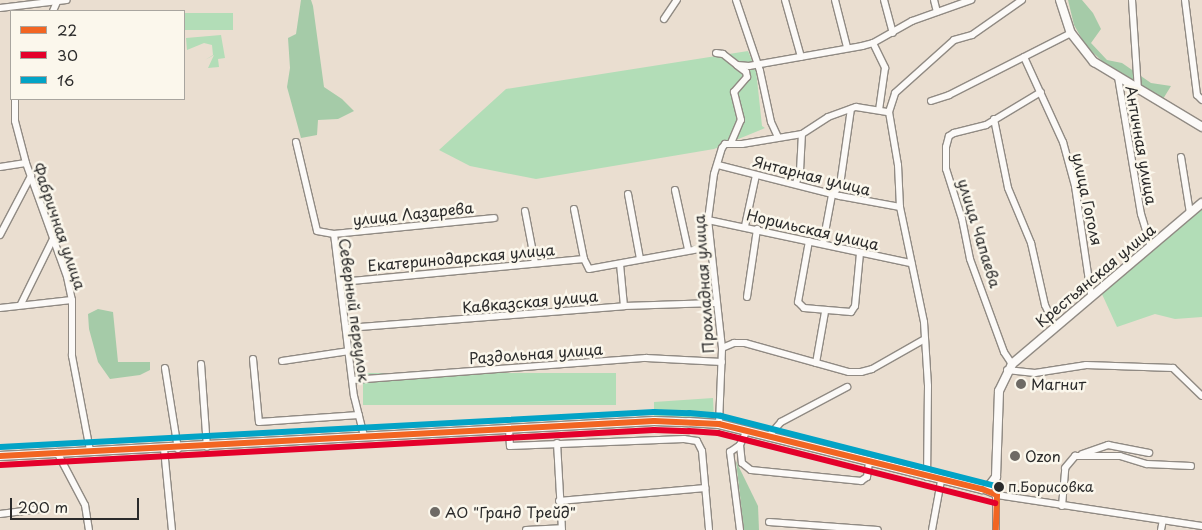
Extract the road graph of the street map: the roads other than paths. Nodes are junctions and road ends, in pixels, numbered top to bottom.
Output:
1 (58, 0) edge
2 (67, 0) edge
3 (676, 0) edge
4 (736, 0) edge
5 (785, 0) edge
6 (835, 0) edge
7 (884, 0) edge
8 (934, 0) edge
9 (971, 0) edge
10 (1022, 0) edge
11 (1060, 0) edge
12 (1132, 0) edge
13 (1185, 0) edge
14 (0, 8) edge
15 (937, 12) junction
16 (664, 19) dead end
17 (893, 33) junction
18 (1071, 33) junction
19 (873, 43) junction
20 (847, 47) junction
21 (716, 53) dead end
22 (802, 57) junction
23 (1024, 57) junction
24 (757, 65) junction
25 (748, 69) junction
26 (1118, 77) junction
27 (1138, 90) junction
28 (1040, 92) junction
29 (15, 100) edge
30 (931, 100) dead end
31 (1202, 100) edge
32 (851, 109) junction
33 (879, 110) junction
34 (889, 112) junction
35 (994, 119) junction
36 (1202, 127) edge
37 (740, 128) junction
38 (802, 134) junction
39 (778, 137) junction
40 (296, 142) dead end
41 (749, 142) junction
42 (728, 143) junction
43 (1180, 157) dead end
44 (26, 163) junction
45 (718, 165) junction
46 (0, 167) edge
47 (756, 175) junction
48 (31, 176) junction
49 (796, 183) junction
50 (675, 190) dead end
51 (833, 193) junction
52 (628, 194) dead end
53 (1202, 203) edge
54 (900, 207) junction
55 (574, 209) dead end
56 (525, 211) dead end
57 (1190, 213) junction
58 (494, 218) dead end
59 (708, 220) junction
60 (745, 226) junction
61 (757, 229) junction
62 (334, 234) junction
63 (0, 235) edge
64 (54, 239) junction
65 (809, 242) junction
66 (823, 243) junction
67 (1151, 246) junction
68 (710, 247) junction
69 (688, 249) junction
70 (860, 253) junction
71 (584, 259) junction
72 (640, 259) junction
73 (535, 263) junction
74 (911, 263) junction
75 (620, 264) junction
76 (341, 282) junction
77 (1091, 294) junction
78 (747, 297) dead end
79 (72, 300) junction
80 (715, 302) junction
81 (21, 304) junction
82 (624, 306) junction
83 (0, 308) edge
84 (825, 312) junction
85 (1055, 326) junction
86 (348, 328) junction
87 (923, 340) junction
88 (722, 348) junction
89 (349, 351) junction
90 (253, 359) dead end
91 (282, 361) dead end
92 (722, 362) junction
93 (816, 363) junction
94 (201, 364) dead end
95 (1010, 367) junction
96 (165, 368) dead end
97 (352, 380) junction
98 (847, 387) dead end
99 (1202, 396) edge
100 (359, 415) junction
101 (718, 424) junction
102 (508, 428) junction
103 (746, 432) junction
104 (364, 436) junction
105 (768, 437) junction
106 (557, 443) junction
107 (740, 445) junction
108 (207, 447) junction
109 (1122, 447) junction
110 (164, 449) junction
111 (178, 449) junction
112 (90, 450) junction
113 (57, 452) junction
114 (1149, 453) dead end
115 (1081, 454) junction
116 (0, 456) edge
117 (1120, 456) junction
118 (870, 462) junction
119 (1191, 466) dead end
120 (927, 477) junction
121 (996, 477) junction
122 (941, 481) junction
123 (705, 488) junction
124 (982, 490) junction
125 (996, 495) junction
126 (559, 501) junction
127 (1062, 506) junction
128 (47, 508) dead end
129 (0, 514) edge
130 (1163, 520) junction
131 (769, 522) dead end
132 (1202, 526) edge
133 (561, 529) edge
134 (90, 530) edge
135 (172, 530) edge
136 (526, 530) edge
137 (710, 530) edge
138 (740, 530) edge
139 (878, 530) edge
140 (932, 530) edge
141 (996, 530) edge
142 (1161, 530) edge

1 - 2 street
1 - 14 street
3 - 16 street
4 - 24 street
5 - 22 street
6 - 20 street
7 - 17 street
8 - 15 street
9 - 15 street
10 - 34 street
11 - 18 main road
12 - 27 street
13 - 31 street
15 - 17 street
17 - 19 street
18 - 23 street
18 - 26 main road
19 - 20 street
19 - 33 street
20 - 22 street
21 - 25 street
22 - 24 street
23 - 28 street, улица Гоголя
23 - 30 street
24 - 25 street
24 - 39 street
25 - 37 street
26 - 27 main road
26 - 67 street, Античная улица
27 - 36 main road
28 - 35 street
28 - 77 street, улица Гоголя
29 - 44 street, Фабричная улица
32 - 33 street
32 - 38 street
32 - 51 street
33 - 34 street
34 - 54 street
35 - 85 street
35 - 95 street, улица Чапаева
37 - 41 street
37 - 42 street, Прохладная улица
38 - 39 street
38 - 49 street
39 - 41 street
40 - 62 street, Северный переулок
41 - 42 street
42 - 45 street, Прохладная улица
43 - 57 street
44 - 46 street
44 - 48 street, Фабричная улица
45 - 47 street, Янтарная улица
45 - 59 street, Прохладная улица
47 - 49 street, Янтарная улица
47 - 60 street
48 - 63 street
48 - 64 street, Фабричная улица
49 - 51 street, Янтарная улица
50 - 69 street
51 - 54 street, Янтарная улица
51 - 66 street
52 - 72 street
53 - 57 main road, Крестьянская улица
54 - 74 street
55 - 71 street
56 - 73 street
57 - 67 main road, Крестьянская улица
58 - 62 street, улица Лазарева
59 - 60 street, Норильская улица
59 - 68 street, Прохладная улица
60 - 61 street, Норильская улица
61 - 65 street, Норильская улица
61 - 78 street
62 - 76 street, Северный переулок
64 - 79 street, Фабричная улица
64 - 81 street
65 - 66 street, Норильская улица
65 - 84 street
66 - 70 street, Норильская улица
67 - 77 main road, Крестьянская улица
68 - 69 street
68 - 80 street, Прохладная улица
69 - 72 street
70 - 74 street, Норильская улица
70 - 84 street
71 - 73 street, Екатеринодарская улица
71 - 75 street
72 - 75 street
73 - 76 street, Екатеринодарская улица
74 - 87 street
75 - 82 street
76 - 86 street, Северный переулок
77 - 85 main road, Крестьянская улица
79 - 81 street
79 - 112 street, Фабричная улица
80 - 82 street, Кавказская улица
80 - 88 street, Прохладная улица
81 - 83 street
82 - 86 street, Кавказская улица
84 - 93 street
85 - 95 main road, Крестьянская улица
86 - 89 street, Северный переулок
87 - 93 street
87 - 120 street
88 - 92 street, Прохладная улица
88 - 93 street
89 - 91 street
89 - 97 street, Северный переулок
90 - 100 street
92 - 97 street, Раздольная улица
92 - 101 street, Прохладная улица
94 - 108 street
95 - 99 street
95 - 121 main road
96 - 111 street
97 - 100 street, Северный переулок
98 - 105 street
100 - 104 street, Северный переулок
101 - 102 main road
101 - 103 main road
102 - 104 main road
102 - 106 street
103 - 105 main road
103 - 107 street
104 - 108 main road
105 - 118 main road
106 - 123 street
106 - 126 street
107 - 118 street
107 - 138 street
108 - 111 main road
109 - 114 street
109 - 115 street
109 - 117 street
110 - 111 main road
110 - 112 main road
110 - 135 street
112 - 113 main road
113 - 116 main road
113 - 134 street
115 - 117 street
115 - 127 street
117 - 119 street
118 - 120 main road
120 - 122 main road
121 - 124 main road
121 - 125 street
122 - 124 main road
122 - 140 street
123 - 126 street
123 - 137 street
124 - 125 street
125 - 127 street
125 - 141 street
126 - 133 street
127 - 130 street
128 - 129 street
130 - 132 street
130 - 142 street
131 - 139 street
133 - 136 street

